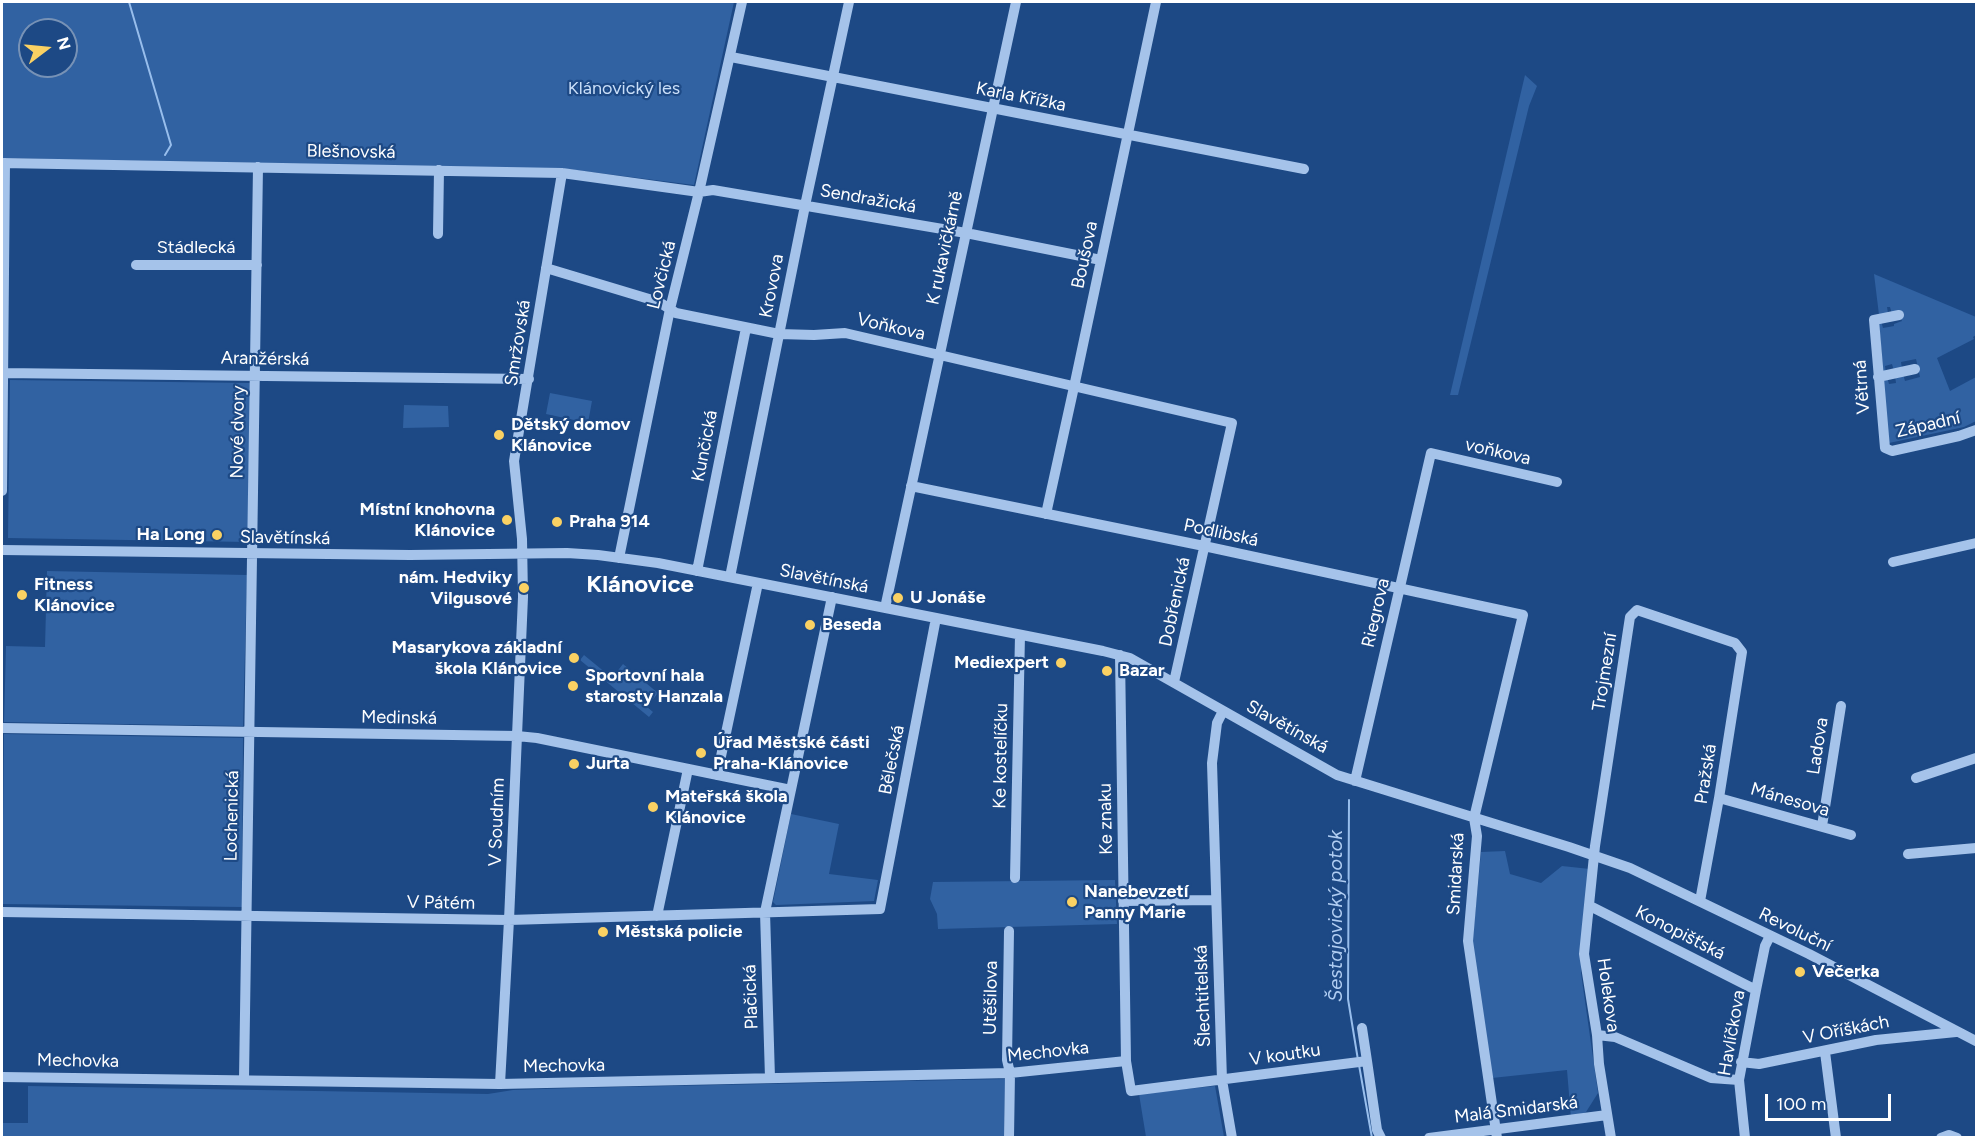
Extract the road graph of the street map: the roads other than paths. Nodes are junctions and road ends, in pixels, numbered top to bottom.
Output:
1 (742, 2) edge
2 (849, 2) edge
3 (1016, 2) edge
4 (1156, 2) edge
5 (731, 57) junction
6 (833, 77) junction
7 (992, 107) junction
8 (1128, 135) junction
9 (3, 163) edge
10 (258, 167) junction
11 (1304, 169) dead end
12 (439, 170) junction
13 (562, 173) junction
14 (699, 192) junction
15 (805, 205) junction
16 (966, 233) junction
17 (438, 234) dead end
18 (1101, 260) junction
19 (136, 265) dead end
20 (257, 265) junction
21 (546, 268) junction
22 (670, 309) junction
23 (1899, 315) dead end
24 (746, 328) junction
25 (780, 334) junction
26 (939, 354) junction
27 (1916, 369) dead end
28 (2, 373) edge
29 (255, 376) junction
30 (1878, 377) junction
31 (529, 379) junction
32 (1074, 387) junction
33 (1232, 423) joint
34 (1977, 430) edge
35 (1887, 450) joint
36 (1431, 453) joint
37 (1557, 482) dead end
38 (911, 486) junction
39 (2, 491) edge
40 (1046, 514) junction
41 (1977, 543) edge
42 (1204, 546) junction
43 (2, 550) edge
44 (252, 554) junction
45 (523, 554) junction
46 (619, 558) junction
47 (1893, 562) dead end
48 (697, 571) junction
49 (730, 577) junction
50 (758, 583) junction
51 (1399, 587) junction
52 (523, 597) joint
53 (832, 597) junction
54 (885, 608) junction
55 (1523, 615) joint
56 (936, 618) junction
57 (1020, 635) junction
58 (1742, 652) joint
59 (1120, 655) junction
60 (1174, 682) junction
61 (1841, 706) dead end
62 (1223, 711) junction
63 (2, 728) edge
64 (250, 733) junction
65 (517, 736) junction
66 (1977, 758) edge
67 (688, 769) junction
68 (717, 775) junction
69 (1916, 778) dead end
70 (1355, 781) junction
71 (791, 790) junction
72 (1719, 798) junction
73 (1474, 818) junction
74 (1822, 826) junction
75 (1851, 835) dead end
76 (1977, 848) edge
77 (1908, 854) dead end
78 (1595, 856) junction
79 (1015, 878) dead end
80 (1215, 900) junction
81 (1123, 901) junction
82 (1700, 902) junction
83 (1590, 906) junction
84 (880, 909) joint
85 (2, 912) edge
86 (765, 912) junction
87 (246, 916) junction
88 (657, 916) junction
89 (509, 920) junction
90 (1009, 932) dead end
91 (1770, 936) junction
92 (1756, 990) junction
93 (1362, 1028) dead end
94 (1958, 1031) junction
95 (1597, 1035) junction
96 (1977, 1041) edge
97 (1825, 1052) junction
98 (1126, 1061) junction
99 (1360, 1062) junction
100 (1741, 1062) junction
101 (1010, 1073) junction
102 (2, 1077) edge
103 (770, 1078) junction
104 (244, 1079) junction
105 (1222, 1080) junction
106 (1738, 1080) junction
107 (500, 1084) junction
108 (1607, 1114) junction
109 (1497, 1134) edge
110 (1379, 1135) edge
111 (1009, 1137) edge
112 (1232, 1137) edge
113 (1430, 1137) edge
114 (1611, 1137) edge
115 (1745, 1137) edge
116 (1836, 1137) edge
117 (1941, 1137) edge
118 (1957, 1137) edge

1 - 5 street, Lovčická
2 - 6 street, Krovova
3 - 7 street, K rukavičkárně
4 - 8 street, Boušova
5 - 6 street, Karla Křížka
5 - 14 street, Lovčická
6 - 7 street, Karla Křížka
6 - 15 street, Krovova
7 - 8 street, Karla Křížka
7 - 16 street, K rukavičkárně
8 - 11 street, Karla Křížka
8 - 18 street, Boušova
9 - 10 street, Blešnovská
9 - 28 street
10 - 12 street, Blešnovská
10 - 20 street, Nové dvory
12 - 13 street, Blešnovská
12 - 17 street
13 - 14 street, Blešnovská
13 - 21 street, Smržovská
14 - 15 street, Sendražická
14 - 22 street, Lovčická
15 - 16 street, Sendražická
15 - 25 street, Krovova
16 - 18 street, Sendražická
16 - 26 street, K rukavičkárně
18 - 32 street, Boušova
19 - 20 street, Stádlecká
20 - 29 street, Nové dvory
21 - 22 street, Voňkova
21 - 31 street, Smržovská
22 - 24 street, Voňkova
22 - 46 street, Lovčická
23 - 30 street, Větrná
24 - 25 street, Voňkova
24 - 48 street, Kunčická
25 - 26 street, Voňkova
25 - 49 street, Krovova
26 - 32 street, Voňkova
26 - 38 street, K rukavičkárně
27 - 30 street
28 - 29 street, Aranžérská
28 - 39 street
29 - 31 street, Aranžérská
29 - 44 street, Nové dvory
30 - 35 street, Větrná
31 - 45 street, Smržovská
32 - 33 street, Voňkova
32 - 40 street, Boušova
33 - 42 street, Dobřenická
34 - 35 street, Západní
36 - 37 street, voňkova
36 - 51 street, Riegrova
38 - 40 street, Podlibská
38 - 54 street, K rukavičkárně
40 - 42 street, Podlibská
41 - 47 street
42 - 51 street, Podlibská
42 - 60 street, Dobřenická
43 - 44 street, Slavětínská
44 - 45 street, Slavětínská
44 - 64 street, Lochenická
45 - 46 street, Slavětínská
45 - 52 street, Smržovská
46 - 48 street, Slavětínská
48 - 49 street, Slavětínská
49 - 50 street, Slavětínská
50 - 53 street, Slavětínská
50 - 68 street
51 - 55 street, Podlibská
51 - 70 street, Riegrova
52 - 65 street, V Soudním
53 - 54 street, Slavětínská
53 - 71 street, Plačická
54 - 56 street, Slavětínská
55 - 73 street, Smidarská
56 - 57 street, Slavětínská
56 - 84 street, Bělečská
57 - 59 street, Slavětínská
57 - 79 street, Ke kostelíčku
58 - 72 street, Pražská
58 - 78 street, Trojmezní
59 - 60 street, Slavětínská
59 - 81 street, Ke znaku
60 - 62 street, Slavětínská
61 - 74 street, Ladova
62 - 70 street, Slavětínská
62 - 80 street, Šlechtitelská
63 - 64 street, Medinská
64 - 65 street, Medinská
64 - 87 street, Lochenická
65 - 67 street, Medinská
65 - 89 street, V Soudním
66 - 69 street
67 - 68 street, Medinská
67 - 88 street
68 - 71 street, Medinská
70 - 73 street, Slavětínská
71 - 86 street, Plačická
72 - 74 street, Mánesova
72 - 82 street, Pražská
73 - 78 street, Slavětínská
73 - 109 street, Smidarská
74 - 75 street, Mánesova
76 - 77 street
78 - 82 street, Revoluční
78 - 83 street, Holekova
80 - 81 street
80 - 105 street, Šlechtitelská
81 - 98 street, Ke znaku
82 - 91 street, Revoluční
83 - 92 street, Konopišťská
83 - 95 street, Holekova
84 - 86 street, V Pátém
85 - 87 street, V Pátém
86 - 88 street, V Pátém
86 - 103 street, Plačická
87 - 89 street, V Pátém
87 - 104 street, Lochenická
88 - 89 street, V Pátém
89 - 107 street, V Soudním
90 - 101 street, Utěšilova
91 - 92 street, Havlíčkova
91 - 94 street, Revoluční
92 - 100 street, Havlíčkova
93 - 99 street
94 - 96 street, Revoluční
94 - 97 street, V Oříškách
95 - 106 street
95 - 108 street, Holekova
97 - 100 street, V Oříškách
97 - 116 street
98 - 101 street, Mechovka
98 - 105 street, Ke znaku
99 - 105 street, V koutku
99 - 110 street
100 - 106 street, Havlíčkova
101 - 103 street, Mechovka
101 - 111 street, Utěšilova
102 - 104 street, Mechovka
103 - 107 street, Mechovka
104 - 107 street, Mechovka
105 - 112 street, Šlechtitelská
106 - 115 street, Havlíčkova
108 - 109 street, Malá Smidarská
108 - 114 street, Holekova
109 - 113 street, Malá Smidarská
117 - 118 street

